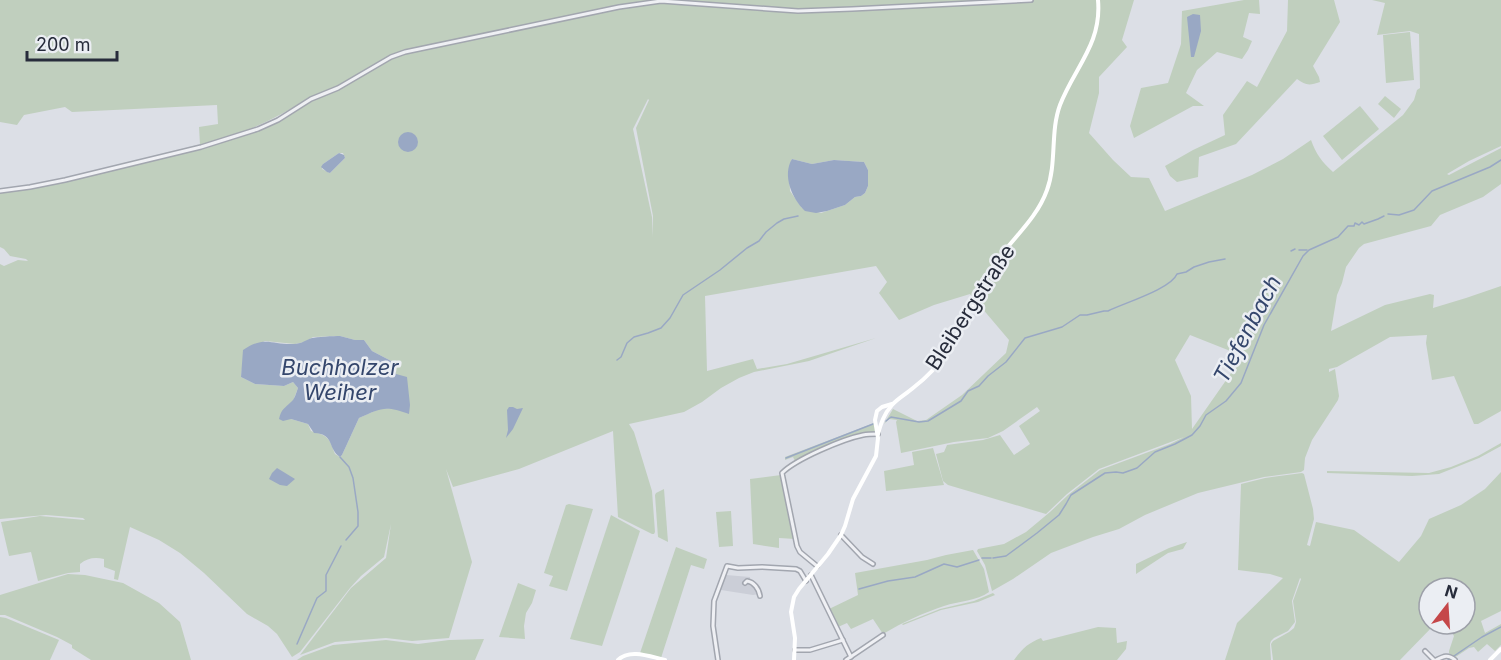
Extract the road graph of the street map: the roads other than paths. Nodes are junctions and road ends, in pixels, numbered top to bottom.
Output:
1 (1031, 0) edge
2 (1098, 0) edge
3 (0, 191) edge
4 (893, 403) junction
5 (886, 406) junction
6 (887, 412) junction
7 (875, 420) junction
8 (882, 422) junction
9 (878, 434) junction
10 (841, 535) junction
11 (873, 564) dead end
12 (817, 566) junction
13 (810, 575) junction
14 (806, 580) junction
15 (746, 583) dead end
16 (760, 596) dead end
17 (883, 635) dead end
18 (843, 639) junction
19 (1501, 648) edge
20 (795, 650) junction
21 (1425, 651) dead end
22 (851, 657) junction
23 (1453, 658) edge
24 (618, 660) edge
25 (665, 660) edge
26 (718, 660) edge
27 (794, 660) edge
28 (846, 660) edge
29 (1435, 660) edge
30 (1490, 660) edge

1 - 3 street
2 - 4 street, Bleibergstraße
4 - 5 street, Bleibergstraße
4 - 6 street, Bleibergstraße
5 - 6 street
5 - 7 street, Bleibergstraße
6 - 8 street, Bleibergstraße
7 - 8 street
7 - 9 street
8 - 9 street, Bleibergstraße
9 - 10 street, Bleibergstraße
9 - 12 street
10 - 11 street
10 - 12 street, Bleibergstraße
12 - 13 street, Bleibergstraße
13 - 14 street, Bleibergstraße
13 - 18 street
14 - 20 street, Bleibergstraße
14 - 26 street
15 - 16 street
17 - 22 street
18 - 20 street
18 - 22 street
19 - 30 street
20 - 27 street, Bleibergstraße
21 - 29 street
22 - 28 street
23 - 29 street
24 - 25 street

